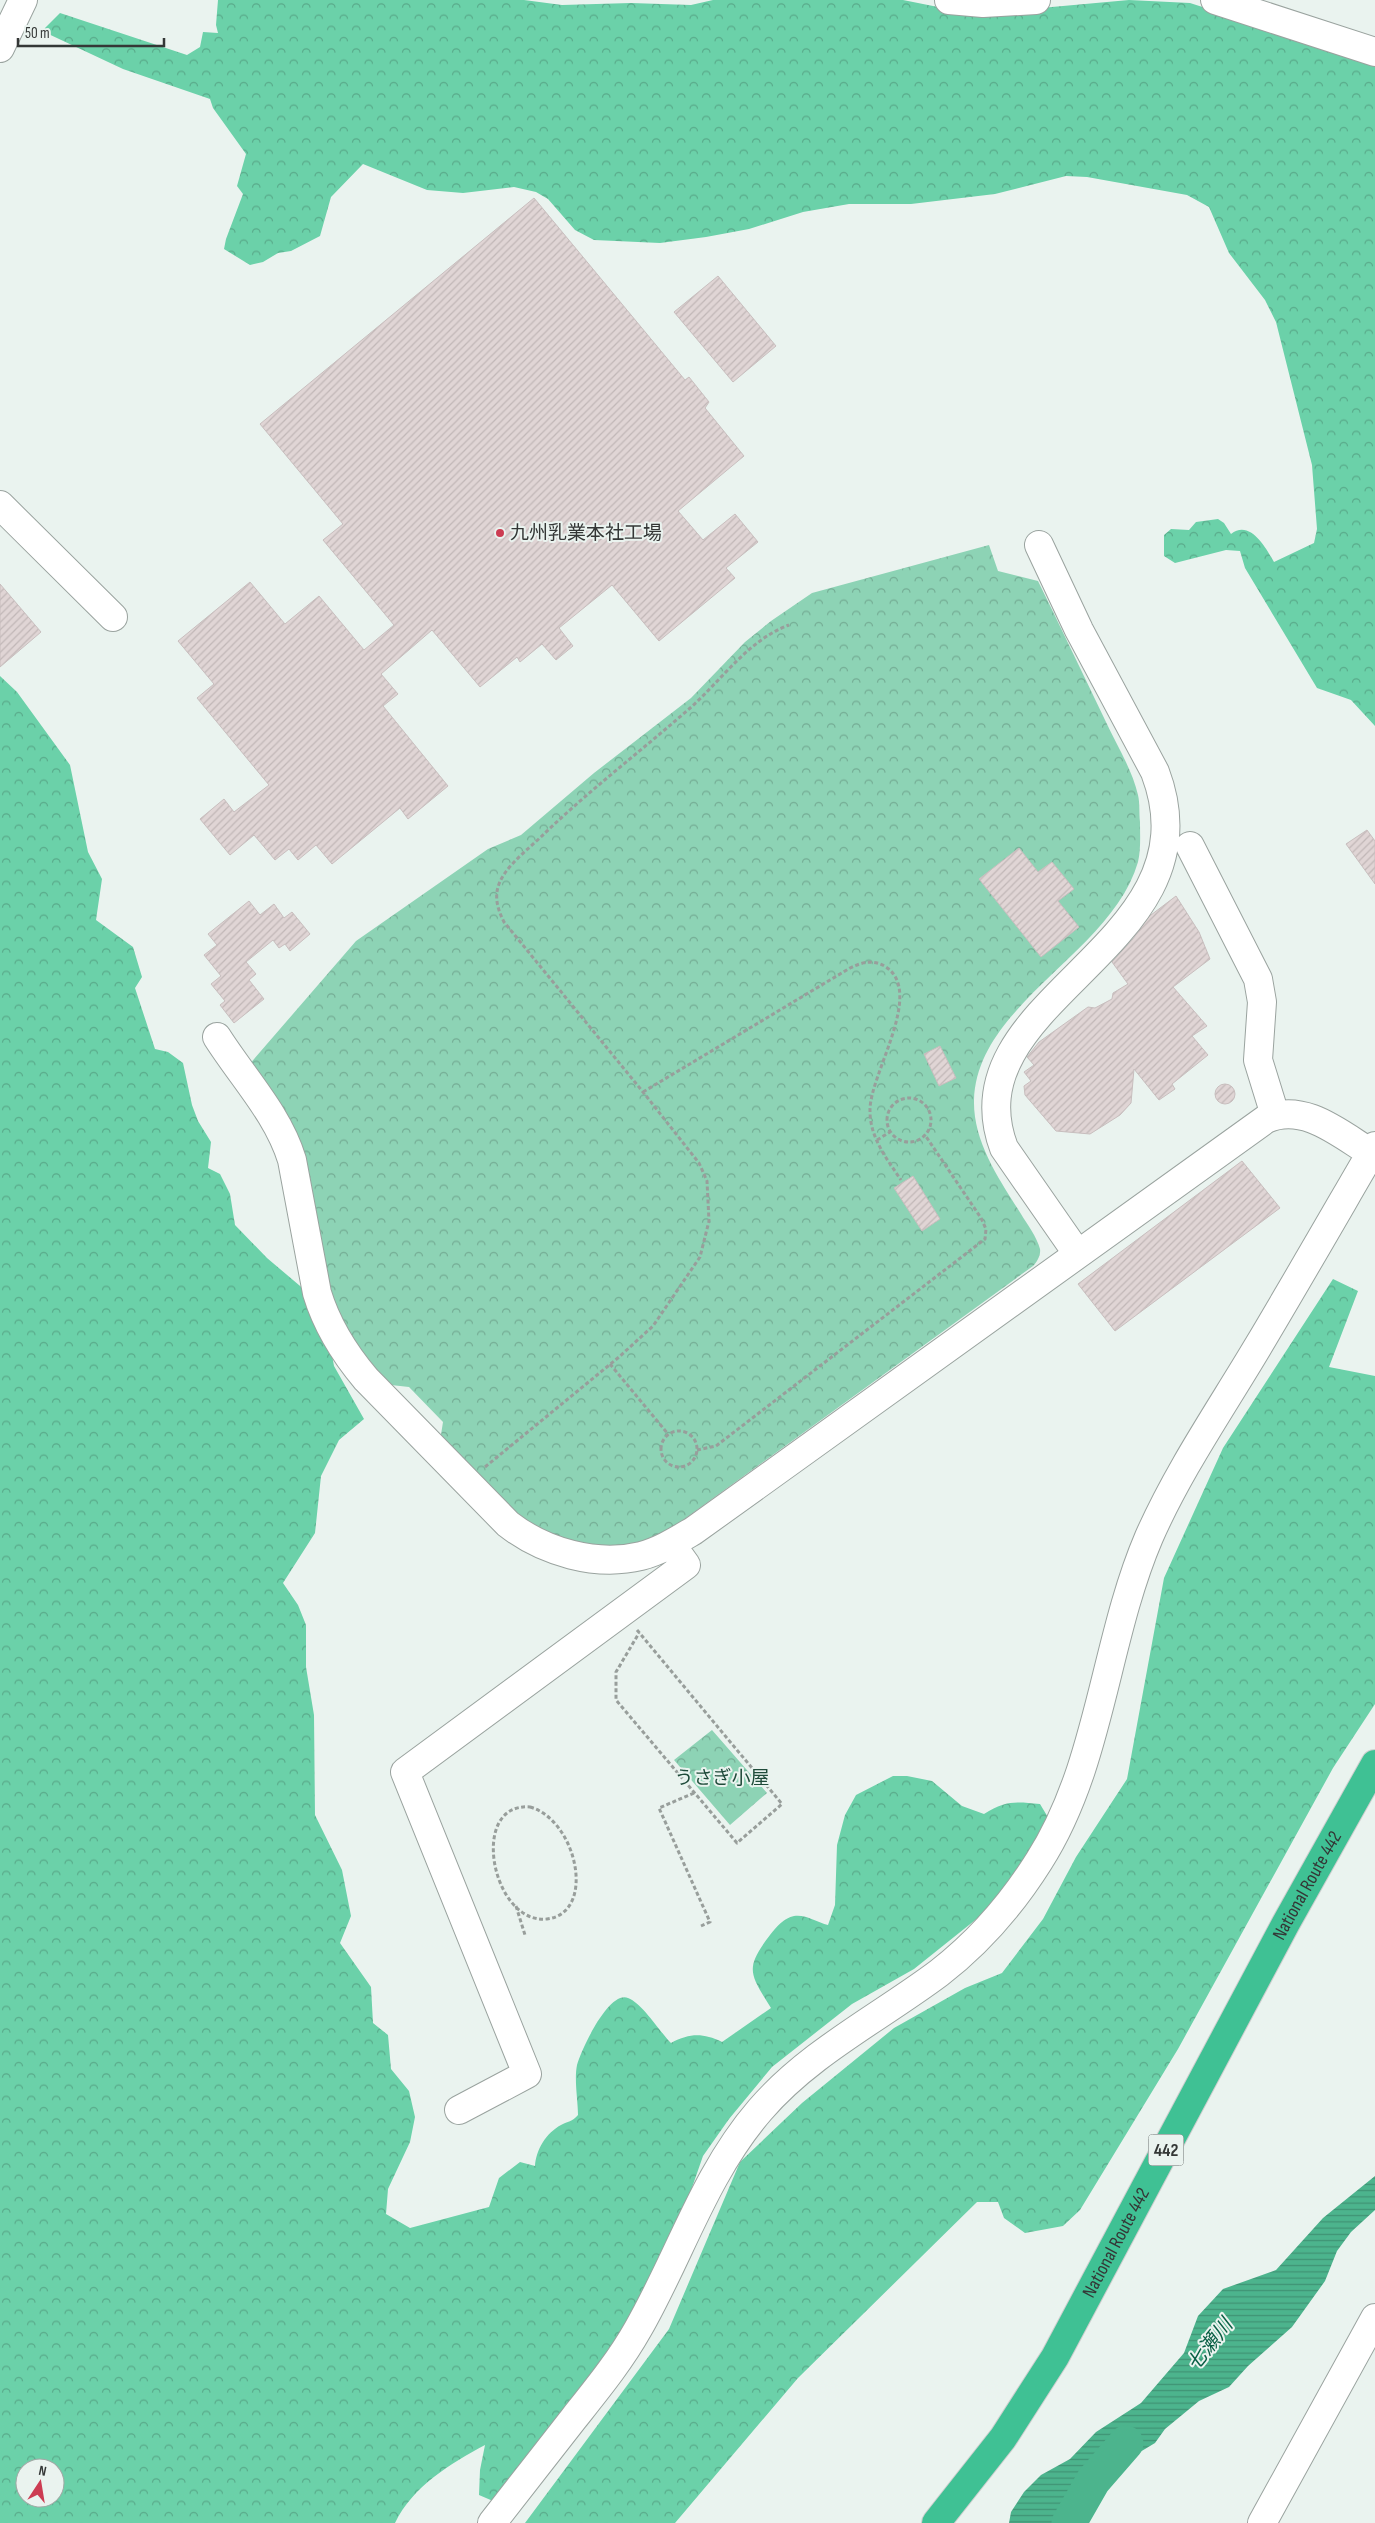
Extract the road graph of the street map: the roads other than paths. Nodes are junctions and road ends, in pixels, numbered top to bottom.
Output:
1 (23, 0) edge
2 (949, 0) edge
3 (1036, 0) edge
4 (1215, 0) edge
5 (0, 48) edge
6 (1375, 52) edge
7 (0, 504) edge
8 (1039, 545) dead end
9 (113, 617) dead end
10 (1190, 846) dead end
11 (217, 1038) dead end
12 (1275, 1115) junction
13 (1373, 1149) edge
14 (1077, 1253) junction
15 (671, 1544) junction
16 (1375, 1764) edge
17 (459, 2110) dead end
18 (1375, 2318) edge
19 (492, 2523) edge
20 (936, 2523) edge
21 (1262, 2523) edge

1 - 5 street
2 - 3 street
4 - 6 street
7 - 9 street
8 - 14 street
10 - 12 street
11 - 15 street
12 - 13 street
12 - 14 street
13 - 19 street
14 - 15 street
15 - 17 street
16 - 20 highway, National Route 442 / 442
18 - 21 street

